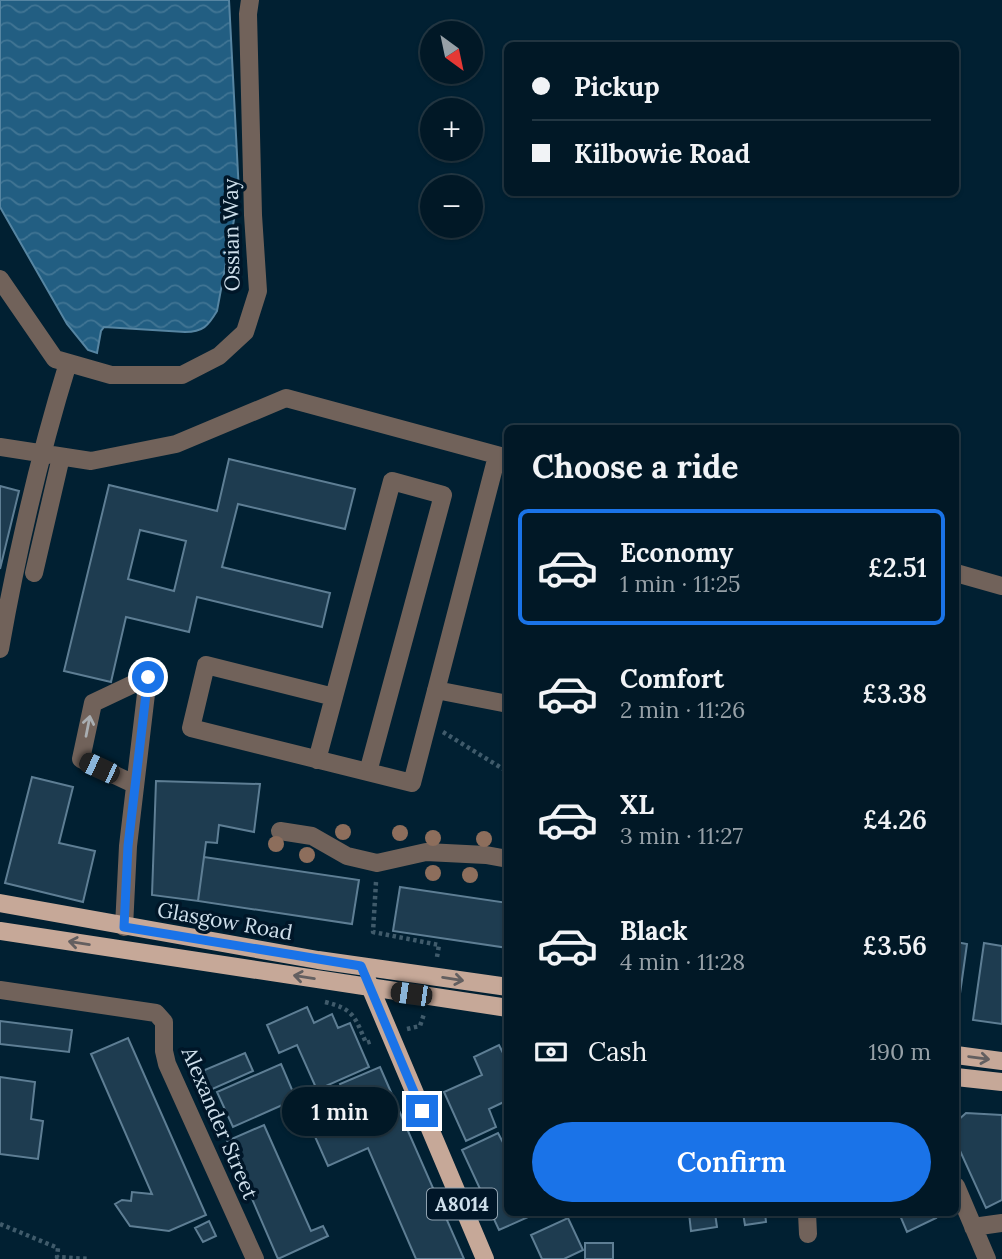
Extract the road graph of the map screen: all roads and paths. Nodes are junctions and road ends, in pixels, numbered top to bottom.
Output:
1 (250, 0) edge
2 (0, 279) edge
3 (68, 363) junction
4 (0, 447) edge
5 (41, 453) junction
6 (61, 457) junction
7 (502, 457) edge
8 (34, 573) dead end
9 (959, 574) edge
10 (1002, 586) edge
11 (0, 649) edge
12 (436, 690) junction
13 (334, 697) junction
14 (504, 703) edge
15 (427, 723) junction
16 (317, 760) junction
17 (504, 770) edge
18 (368, 772) junction
19 (134, 784) junction
20 (281, 831) dead end
21 (504, 858) edge
22 (377, 863) junction
23 (0, 903) edge
24 (124, 927) junction
25 (0, 931) edge
26 (361, 966) junction
27 (433, 976) junction
28 (504, 986) edge
29 (371, 989) junction
30 (0, 990) edge
31 (430, 997) junction
32 (504, 1007) edge
33 (420, 1026) dead end
34 (959, 1055) edge
35 (1002, 1061) edge
36 (959, 1077) edge
37 (1002, 1082) edge
38 (959, 1193) edge
39 (807, 1216) edge
40 (1002, 1223) edge
41 (0, 1224) edge
42 (973, 1227) junction
43 (808, 1234) dead end
44 (72, 1258) edge
45 (90, 1259) edge
46 (255, 1259) edge
47 (485, 1259) edge
48 (987, 1259) edge

1 - 3 street, Ossian Way
2 - 3 street, Ossian Way
3 - 5 street
4 - 5 street
5 - 6 street
5 - 11 street
6 - 7 street
6 - 8 street
7 - 12 street
9 - 10 street
12 - 14 street
12 - 15 street
13 - 16 street
13 - 16 street
13 - 18 street
15 - 17 path
15 - 18 street
16 - 18 street
19 -> 19 street
19 - 24 street
20 - 22 street
21 - 22 street
22 - 27 path
23 - 24 main road, Glasgow Road
24 - 26 main road, Glasgow Road
29 -> 25 main road, Glasgow Road
26 - 27 main road, Glasgow Road
26 - 29 main road, A8014
27 -> 28 main road, Glasgow Road
29 - 31 main road, Glasgow Road
29 - 47 main road, A8014
30 - 46 street, Alexander Street
31 - 32 main road, Glasgow Road
31 - 33 path
34 -> 35 main road
36 - 37 main road
38 - 42 street
39 - 43 street
40 - 42 street
41 - 44 path
42 - 48 street
44 - 45 path

